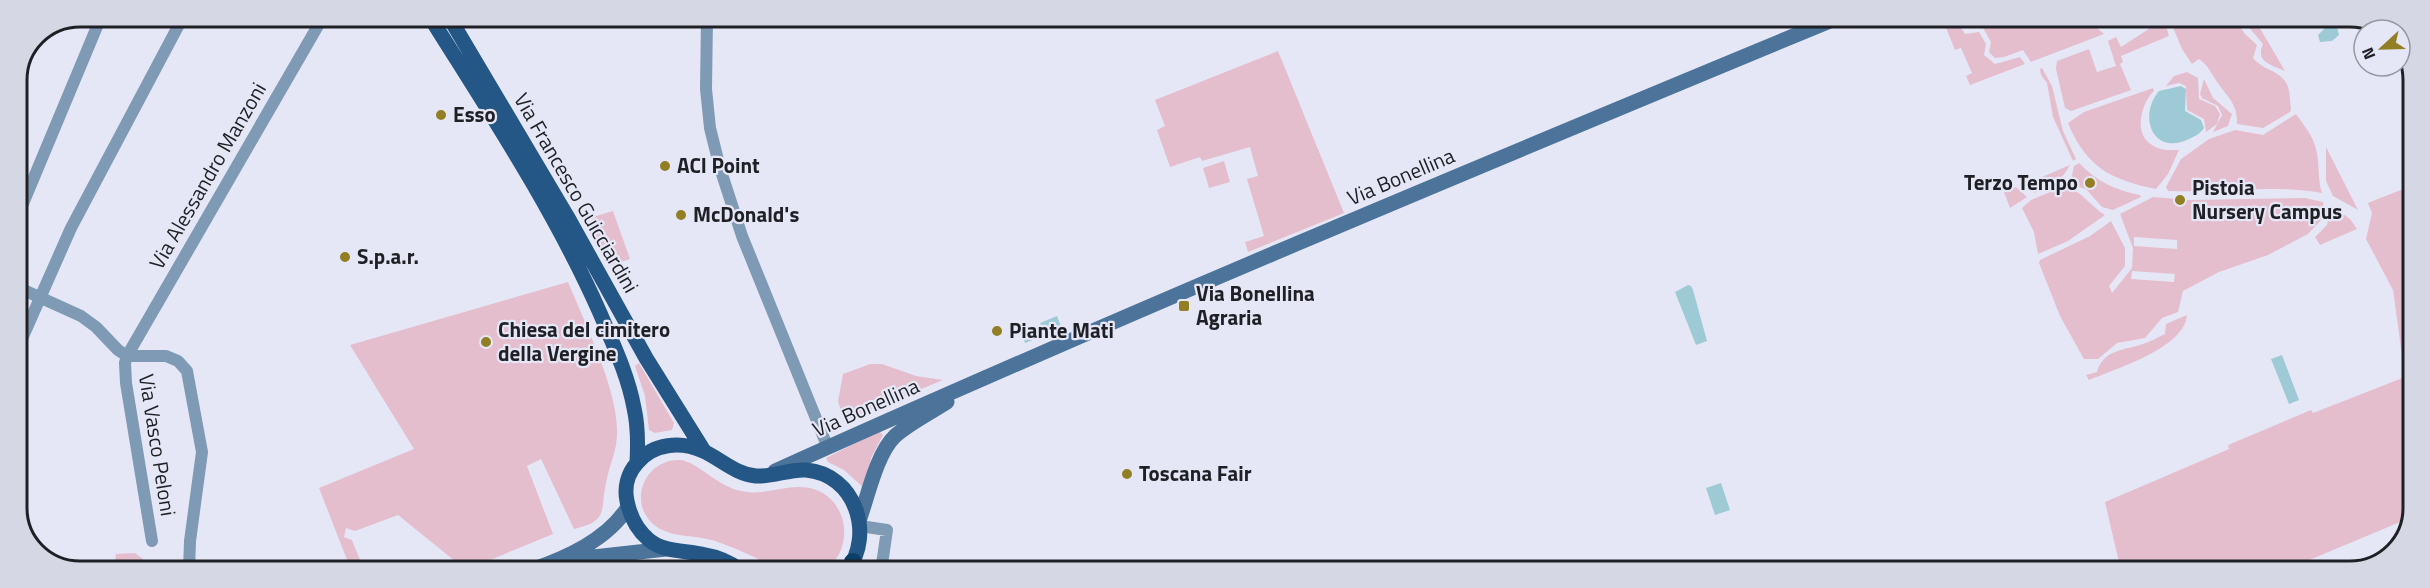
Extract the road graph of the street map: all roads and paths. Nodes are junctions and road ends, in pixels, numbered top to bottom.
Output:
1 (96, 27) edge
2 (177, 27) edge
3 (317, 27) edge
4 (436, 27) edge
5 (455, 27) edge
6 (707, 27) edge
7 (1816, 27) edge
8 (27, 194) edge
9 (27, 291) edge
10 (42, 298) junction
11 (27, 329) edge
12 (127, 356) junction
13 (982, 379) junction
14 (828, 448) junction
15 (704, 451) junction
16 (637, 462) junction
17 (767, 475) junction
18 (628, 507) junction
19 (860, 522) junction
20 (152, 541) dead end
21 (666, 549) junction
22 (189, 561) edge
23 (557, 561) joint
24 (722, 561) edge
25 (852, 561) edge
26 (882, 561) edge

1 - 8 street
2 - 10 street
3 - 12 street, Via Alessandro Manzoni
4 - 16 main road, Via Francesco Guicciardini
5 - 15 main road, Via Francesco Guicciardini
6 - 14 street
7 - 13 main road, Via Bonellina
9 - 10 street, Via Vasco Peloni
10 - 11 street
10 - 12 street, Via Vasco Peloni
12 - 20 street, Via Vasco Peloni
12 - 22 street, Via Vasco Peloni
13 - 14 main road, Via Bonellina
13 - 19 main road, Via Bonellina
14 - 17 main road, Via Bonellina
15 - 16 main road
15 - 17 main road
16 - 18 main road
17 - 19 main road
18 - 21 main road
18 - 23 main road
19 - 25 main road
19 - 26 street
21 - 23 main road
21 - 24 main road

